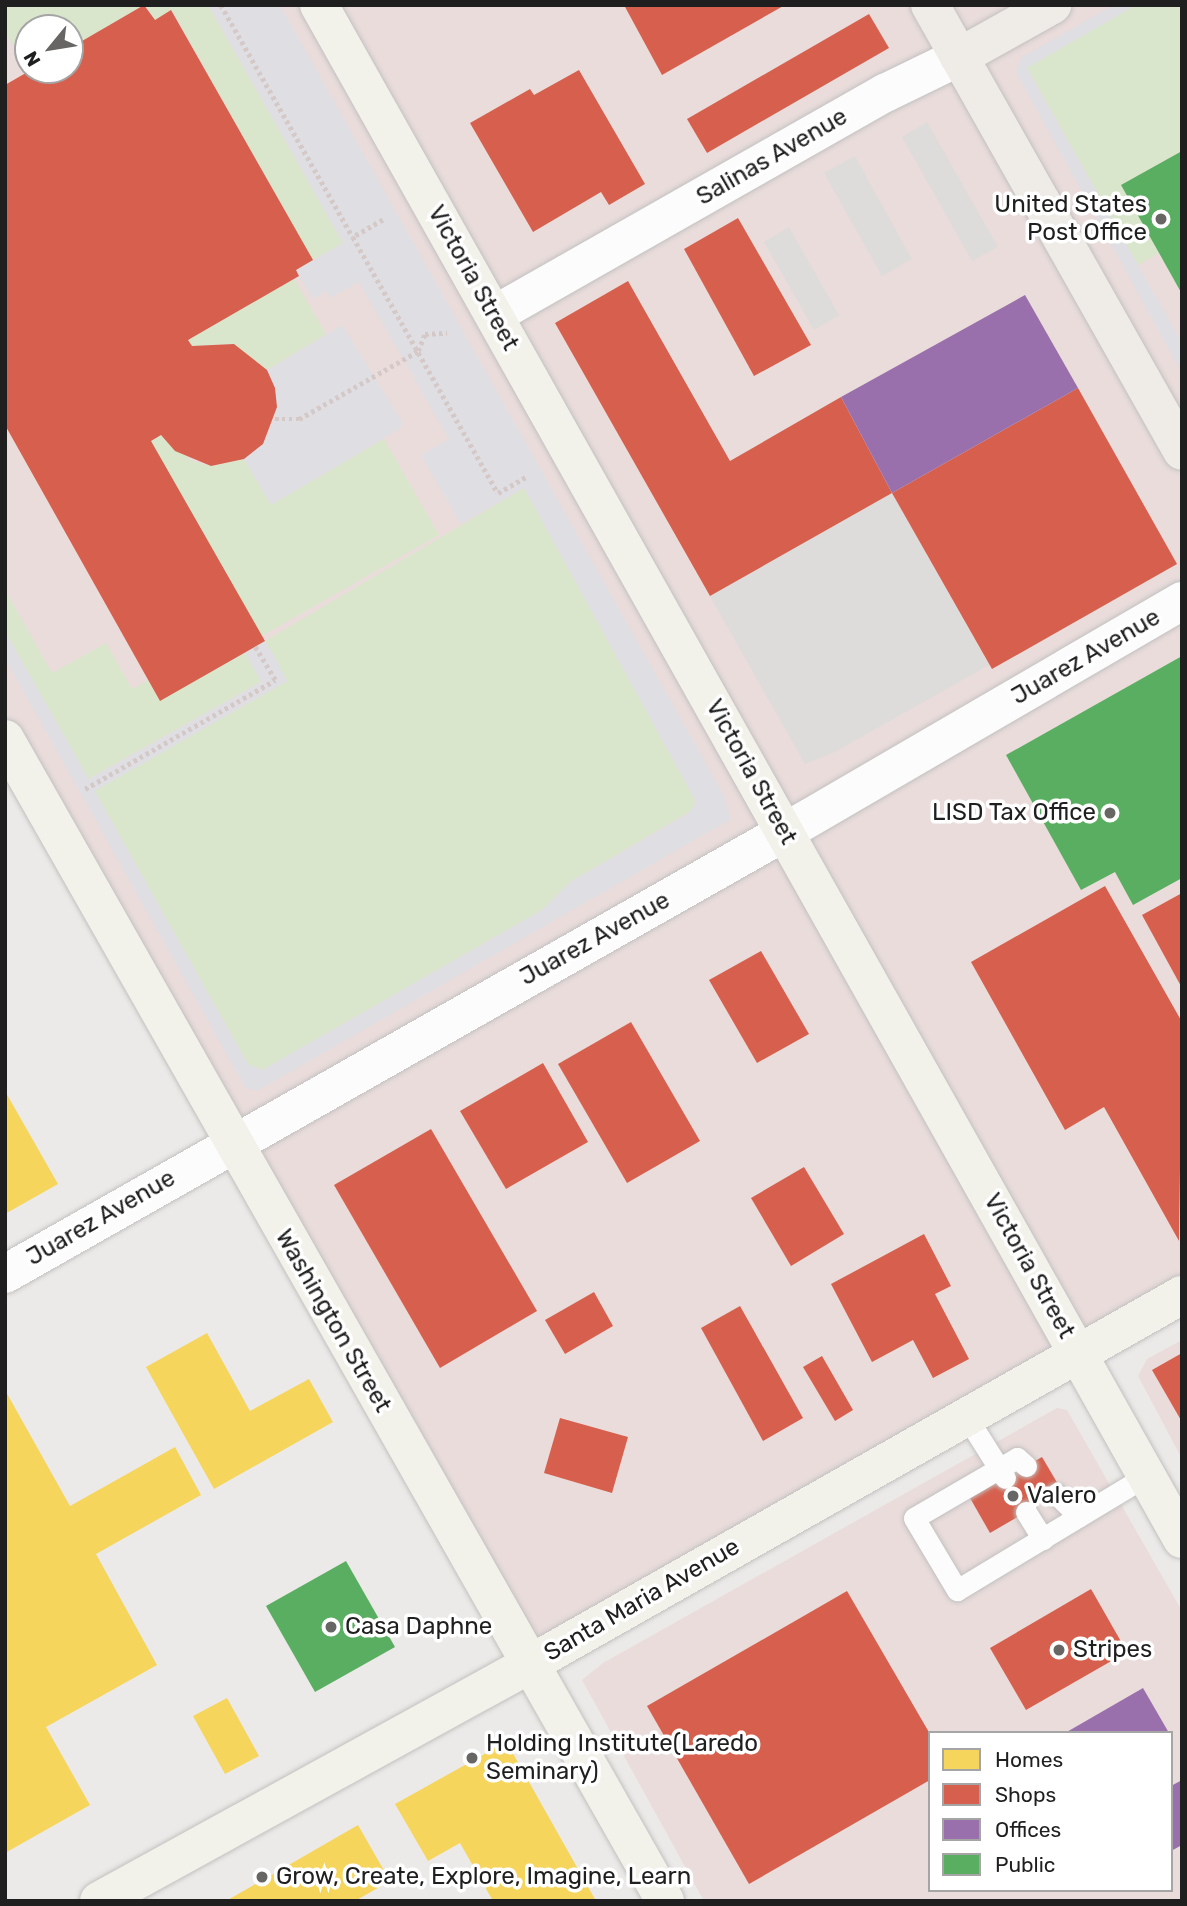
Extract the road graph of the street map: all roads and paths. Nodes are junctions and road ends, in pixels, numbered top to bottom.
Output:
1 (221, 5) edge
2 (319, 5) edge
3 (930, 5) edge
4 (1052, 5) edge
5 (959, 57) junction
6 (383, 219) dead end
7 (353, 237) junction
8 (494, 315) junction
9 (447, 333) dead end
10 (418, 351) junction
11 (275, 419) dead end
12 (1182, 451) edge
13 (528, 476) dead end
14 (1182, 601) edge
15 (255, 647) dead end
16 (5, 739) edge
17 (85, 789) dead end
18 (785, 832) junction
19 (232, 1143) junction
20 (5, 1274) edge
21 (1182, 1295) edge
22 (1077, 1353) junction
23 (966, 1416) junction
24 (1026, 1466) dead end
25 (1002, 1473) junction
26 (1146, 1476) junction
27 (1056, 1494) dead end
28 (1026, 1512) dead end
29 (1079, 1516) junction
30 (1043, 1539) junction
31 (1182, 1539) edge
32 (530, 1664) junction
33 (99, 1901) edge
34 (665, 1901) edge

1 - 7 path
2 - 8 main road, Victoria Street
3 - 5 main road
4 - 5 main road, Salinas Avenue
5 - 8 street, Salinas Avenue
5 - 12 main road
6 - 7 path
7 - 10 path
8 - 18 main road, Victoria Street
9 - 10 path
10 - 11 path
10 - 13 path
14 - 18 street, Juarez Avenue
15 - 17 path
16 - 19 main road, Washington Street
18 - 19 street, Juarez Avenue
18 - 22 main road, Victoria Street
19 - 20 street, Juarez Avenue
19 - 32 main road, Washington Street
21 - 22 main road, Santa Maria Avenue
22 - 23 main road, Santa Maria Avenue
22 - 26 main road, Victoria Street
23 - 25 lane
23 - 32 main road, Santa Maria Avenue
24 - 25 lane
25 - 30 lane
26 - 29 lane
26 - 31 main road, Victoria Street
27 - 29 lane
28 - 30 lane
29 - 30 lane
32 - 33 main road, Santa Maria Avenue
32 - 34 main road, Washington Street

